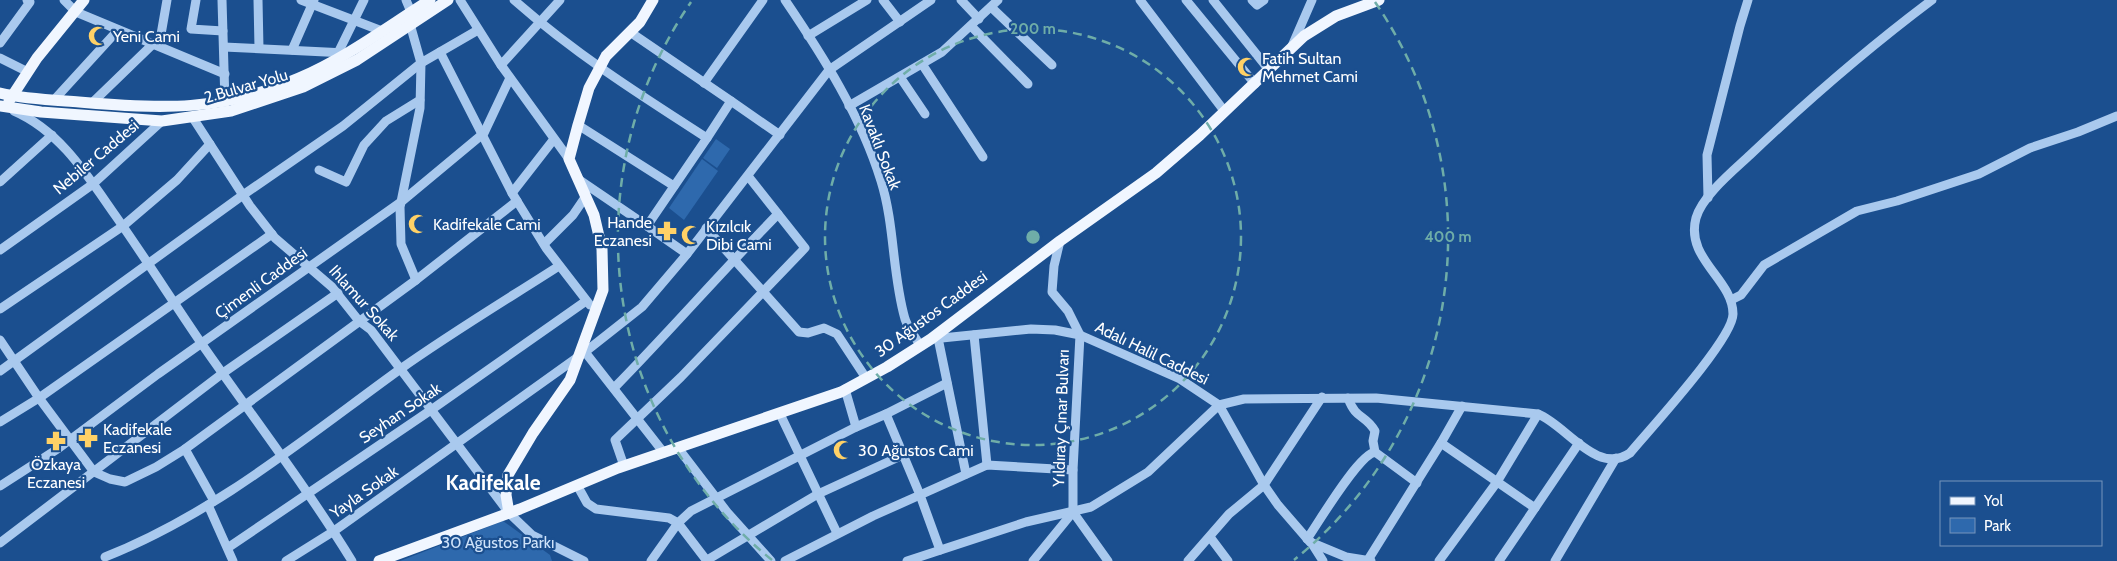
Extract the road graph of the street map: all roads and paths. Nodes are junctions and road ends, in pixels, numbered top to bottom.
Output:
1 (28, 0) edge
2 (64, 0) edge
3 (84, 0) edge
4 (168, 0) edge
5 (196, 0) edge
6 (222, 0) edge
7 (258, 0) edge
8 (301, 0) edge
9 (364, 0) edge
10 (406, 0) edge
11 (430, 0) edge
12 (448, 0) edge
13 (460, 0) edge
14 (514, 0) edge
15 (560, 0) edge
16 (653, 0) edge
17 (763, 0) edge
18 (785, 0) edge
19 (867, 0) edge
20 (883, 0) edge
21 (931, 0) edge
22 (961, 0) edge
23 (1140, 0) edge
24 (1186, 0) edge
25 (1213, 0) edge
26 (1252, 0) edge
27 (1264, 0) edge
28 (1312, 0) edge
29 (1379, 0) edge
30 (1748, 0) edge
31 (1932, 0) edge
32 (313, 2) edge
33 (994, 3) edge
34 (1355, 4) edge
35 (76, 12) junction
36 (411, 12) junction
37 (979, 19) junction
38 (354, 20) junction
39 (540, 22) junction
40 (900, 22) junction
41 (410, 24) junction
42 (971, 26) junction
43 (118, 30) junction
44 (478, 30) junction
45 (223, 31) junction
46 (382, 31) junction
47 (630, 32) junction
48 (808, 36) junction
49 (0, 43) edge
50 (156, 45) junction
51 (224, 47) junction
52 (259, 48) junction
53 (1291, 49) junction
54 (292, 50) junction
55 (440, 52) junction
56 (342, 53) junction
57 (0, 58) edge
58 (421, 62) junction
59 (922, 64) junction
60 (501, 65) junction
61 (1052, 65) dead end
62 (600, 68) junction
63 (830, 70) junction
64 (1269, 70) junction
65 (28, 72) junction
66 (224, 74) junction
67 (900, 77) junction
68 (510, 78) junction
69 (704, 83) junction
70 (1028, 84) dead end
71 (1255, 84) junction
72 (0, 93) edge
73 (13, 96) junction
74 (54, 100) junction
75 (420, 100) junction
76 (731, 101) junction
77 (225, 102) junction
78 (92, 103) junction
79 (849, 106) junction
80 (2, 109) edge
81 (1225, 112) junction
82 (924, 114) dead end
83 (2117, 116) edge
84 (193, 118) junction
85 (162, 121) junction
86 (578, 125) junction
87 (484, 134) junction
88 (52, 135) junction
89 (780, 135) junction
90 (707, 138) junction
91 (554, 139) junction
92 (210, 144) junction
93 (983, 157) dead end
94 (569, 159) junction
95 (319, 170) dead end
96 (748, 176) junction
97 (578, 178) junction
98 (0, 182) edge
99 (93, 184) junction
100 (674, 186) junction
101 (243, 195) junction
102 (586, 196) junction
103 (515, 197) junction
104 (1708, 198) junction
105 (401, 202) junction
106 (778, 214) junction
107 (123, 226) junction
108 (648, 226) junction
109 (706, 228) junction
110 (272, 234) junction
111 (1060, 241) junction
112 (544, 244) junction
113 (0, 250) edge
114 (687, 254) junction
115 (733, 259) junction
116 (148, 263) junction
117 (310, 266) junction
118 (558, 266) junction
119 (416, 280) junction
120 (763, 291) junction
121 (338, 293) junction
122 (1731, 300) junction
123 (586, 301) junction
124 (175, 302) junction
125 (0, 309) edge
126 (594, 310) junction
127 (359, 321) junction
128 (974, 334) junction
129 (1080, 334) junction
130 (934, 338) junction
131 (0, 340) edge
132 (202, 344) junction
133 (920, 346) junction
134 (585, 352) junction
135 (576, 361) junction
136 (14, 362) junction
137 (400, 369) junction
138 (0, 371) edge
139 (223, 373) junction
140 (866, 378) junction
141 (947, 383) junction
142 (614, 388) junction
143 (845, 390) junction
144 (1322, 397) junction
145 (39, 398) junction
146 (1348, 398) junction
147 (246, 405) junction
148 (1219, 405) junction
149 (1462, 406) junction
150 (431, 410) junction
151 (780, 414) junction
152 (886, 414) junction
153 (1538, 414) junction
154 (638, 419) junction
155 (0, 422) edge
156 (856, 427) junction
157 (70, 439) junction
158 (1441, 443) junction
159 (1579, 444) junction
160 (457, 445) junction
161 (678, 448) junction
162 (185, 449) junction
163 (664, 452) junction
164 (1375, 452) junction
165 (903, 454) junction
166 (800, 455) junction
167 (282, 456) junction
168 (1616, 458) junction
169 (987, 465) junction
170 (624, 466) junction
171 (1073, 470) junction
172 (94, 472) junction
173 (966, 474) junction
174 (1417, 482) junction
175 (1497, 482) junction
176 (577, 485) junction
177 (1264, 485) junction
178 (0, 486) edge
179 (308, 492) junction
180 (818, 494) junction
181 (920, 495) junction
182 (716, 497) junction
183 (211, 503) junction
184 (1535, 508) junction
185 (1073, 512) junction
186 (509, 513) junction
187 (678, 523) junction
188 (334, 531) junction
189 (837, 533) junction
190 (748, 535) junction
191 (1210, 536) junction
192 (1309, 540) junction
193 (0, 544) edge
194 (229, 547) junction
195 (940, 550) junction
196 (1337, 553) junction
197 (105, 557) dead end
198 (707, 560) edge
199 (233, 561) edge
200 (286, 561) edge
201 (352, 561) edge
202 (379, 561) edge
203 (581, 561) edge
204 (650, 561) edge
205 (771, 561) edge
206 (784, 561) edge
207 (907, 561) edge
208 (1034, 561) edge
209 (1108, 561) edge
210 (1188, 561) edge
211 (1228, 561) edge
212 (1324, 561) edge
213 (1369, 561) edge
214 (1439, 561) edge
215 (1499, 561) edge
216 (1555, 561) edge

1 - 49 street
2 - 35 street
3 - 35 main road
4 - 50 street
5 - 45 street
6 - 45 street
7 - 52 street
8 - 32 street
9 - 38 street
10 - 36 street
11 - 36 main road, 2.Bulvar Yolu
12 - 41 main road, 2.Bulvar Yolu
13 - 44 street
14 - 39 street
15 - 39 street
16 - 47 main road
17 - 69 street
18 - 48 street, Kavaklı Sokak
19 - 48 street
20 - 40 street
21 - 40 street, Yayla Sokak
22 - 37 street
23 - 81 street
24 - 71 street
25 - 64 street
26 - 27 street
28 - 53 street
29 - 34 main road, 30 Ağustos Caddesi
30 - 104 street
31 - 104 street
32 - 38 street
32 - 54 street
33 - 37 street
33 - 61 street
34 - 53 main road, 30 Ağustos Caddesi
35 - 43 street
35 - 65 main road
36 - 41 street
36 - 46 main road, 2.Bulvar Yolu
37 - 42 street
38 - 46 street
38 - 56 street
39 - 60 street
39 - 62 street
40 - 63 street, Yayla Sokak
41 - 58 street
41 - 84 main road, 2.Bulvar Yolu
42 - 59 street
42 - 70 street
43 - 50 street
43 - 74 street
44 - 55 street
44 - 60 street
45 - 51 street
46 - 56 main road, 2.Bulvar Yolu
47 - 62 main road
47 - 69 street
48 - 63 street, Kavaklı Sokak
50 - 66 street
50 - 78 street
51 - 52 street
51 - 66 street
52 - 54 street
53 - 64 main road, 30 Ağustos Caddesi
54 - 56 street
55 - 58 street
55 - 87 street
56 - 77 main road, 2.Bulvar Yolu
57 - 65 street
58 - 75 street
58 - 101 street
59 - 67 street
59 - 93 street
60 - 68 street
62 - 86 main road
62 - 90 street
63 - 79 street, Kavaklı Sokak
63 - 89 street, Yayla Sokak
64 - 71 main road, 30 Ağustos Caddesi
65 - 73 main road
66 - 77 street
67 - 79 street
67 - 82 street
68 - 87 street, Çimenli Caddesi
68 - 91 street
69 - 76 street
71 - 81 main road, 30 Ağustos Caddesi
72 - 73 main road, 2.Bulvar Yolu
73 - 74 main road, 2.Bulvar Yolu
73 - 80 main road
74 - 78 main road, 2.Bulvar Yolu
75 - 95 street
75 - 105 street
76 - 89 street
76 - 90 street
77 - 78 main road, 2.Bulvar Yolu
79 - 133 street, Kavaklı Sokak
80 - 85 main road, 2.Bulvar Yolu
80 - 88 street
81 - 111 main road, 30 Ağustos Caddesi
83 - 122 street
84 - 85 main road, 2.Bulvar Yolu
84 - 92 street, Ihlamur Sokak
85 - 99 street, Nebiler Caddesi
86 - 94 main road
86 - 100 street
87 - 103 street
87 - 105 street, Çimenli Caddesi
88 - 98 street
88 - 99 street
89 - 96 street, Yayla Sokak
90 - 100 street
91 - 94 street
91 - 103 street
92 - 101 street, Ihlamur Sokak
92 - 107 street
94 - 97 main road
96 - 106 street
96 - 109 street, Yayla Sokak
97 - 102 main road
97 - 108 street
99 - 107 street
99 - 113 street, Nebiler Caddesi
100 - 108 street
101 - 110 street, Ihlamur Sokak
101 - 116 street
102 - 112 street
102 - 126 main road
103 - 112 street
103 - 119 street
104 - 122 street
105 - 117 street, Çimenli Caddesi
105 - 119 street
106 - 115 street
106 - 120 street
107 - 116 street
107 - 125 street
108 - 114 street
109 - 114 street, Yayla Sokak
109 - 115 street
110 - 117 street, Ihlamur Sokak
110 - 124 street
111 - 129 street, Yıldıray Çınar Bulvarı
111 - 130 main road, 30 Ağustos Caddesi
112 - 118 street
114 - 134 street, Yayla Sokak
115 - 120 street
115 - 142 street
116 - 124 street
116 - 136 street
117 - 121 street, Ihlamur Sokak
117 - 132 street, Çimenli Caddesi
118 - 123 street
118 - 137 street
119 - 127 street
120 - 140 street
120 - 154 street
121 - 127 street, Ihlamur Sokak
121 - 139 street
122 - 168 street
123 - 126 street
123 - 150 street, Seyhan Sokak
124 - 132 street
124 - 145 street
126 - 135 main road
127 - 137 street, Ihlamur Sokak
127 - 147 street
128 - 129 street, Adalı Halil Caddesi
128 - 130 street, Adalı Halil Caddesi
128 - 169 street
129 - 148 street, Adalı Halil Caddesi
129 - 171 street, Yıldıray Çınar Bulvarı
130 - 133 main road, 30 Ağustos Caddesi
130 - 141 street
131 - 136 street
132 - 139 street
132 - 157 street, Çimenli Caddesi
133 - 140 main road, 30 Ağustos Caddesi
134 - 135 street, Yayla Sokak
134 - 142 street
135 - 160 street, Yayla Sokak
135 - 186 main road
136 - 138 street
136 - 145 street
137 - 150 street, Ihlamur Sokak
137 - 167 street
139 - 147 street
139 - 172 street
140 - 143 main road, 30 Ağustos Caddesi
141 - 152 street
141 - 173 street
142 - 154 street
143 - 151 main road, 30 Ağustos Caddesi
143 - 156 street
144 - 146 street
144 - 148 street
144 - 177 street
145 - 155 street
145 - 157 street
146 - 149 street
146 - 164 street
147 - 162 street
147 - 167 street
148 - 177 street, Adalı Halil Caddesi
148 - 185 street
149 - 153 street
149 - 158 street
150 - 160 street, Ihlamur Sokak
150 - 179 street, Seyhan Sokak
151 - 161 main road, 30 Ağustos Caddesi
151 - 166 street
152 - 156 street
152 - 165 street
153 - 159 street
153 - 175 street
154 - 163 street
154 - 170 street
156 - 166 street
157 - 172 street
157 - 178 street, Çimenli Caddesi
158 - 174 street
158 - 175 street
159 - 168 street
159 - 184 street
160 - 186 street, Ihlamur Sokak
160 - 188 street, Yayla Sokak
161 - 163 main road, 30 Ağustos Caddesi
161 - 182 street
162 - 172 street
162 - 183 street
163 - 170 main road, 30 Ağustos Caddesi
164 - 174 street
164 - 192 street
165 - 180 street
165 - 181 street
166 - 180 street
166 - 182 street
167 - 179 street
167 - 183 street
168 - 216 street
169 - 171 street
169 - 173 street
170 - 176 main road, 30 Ağustos Caddesi
171 - 185 street, Yıldıray Çınar Bulvarı
172 - 193 street
173 - 181 street
174 - 213 street
175 - 184 street
175 - 214 street
176 - 186 main road, 30 Ağustos Caddesi
176 - 187 street
177 - 191 street
177 - 192 street, Adalı Halil Caddesi
179 - 188 street
179 - 194 street, Seyhan Sokak
180 - 189 street
180 - 190 street
181 - 189 street
181 - 195 street
182 - 187 street
182 - 190 street
183 - 194 street
183 - 197 street
184 - 215 street
185 - 195 street
185 - 208 street
185 - 209 street
186 - 202 main road, 30 Ağustos Caddesi
186 - 203 street, Ihlamur Sokak
187 - 198 street
187 - 204 street
188 - 200 street, Yayla Sokak
188 - 201 street
189 - 206 street
190 - 198 street
190 - 205 street
191 - 210 street
191 - 211 street
192 - 196 street, Adalı Halil Caddesi
192 - 212 street
194 - 199 street
195 - 207 street
196 - 212 street
196 - 213 street, Adalı Halil Caddesi

